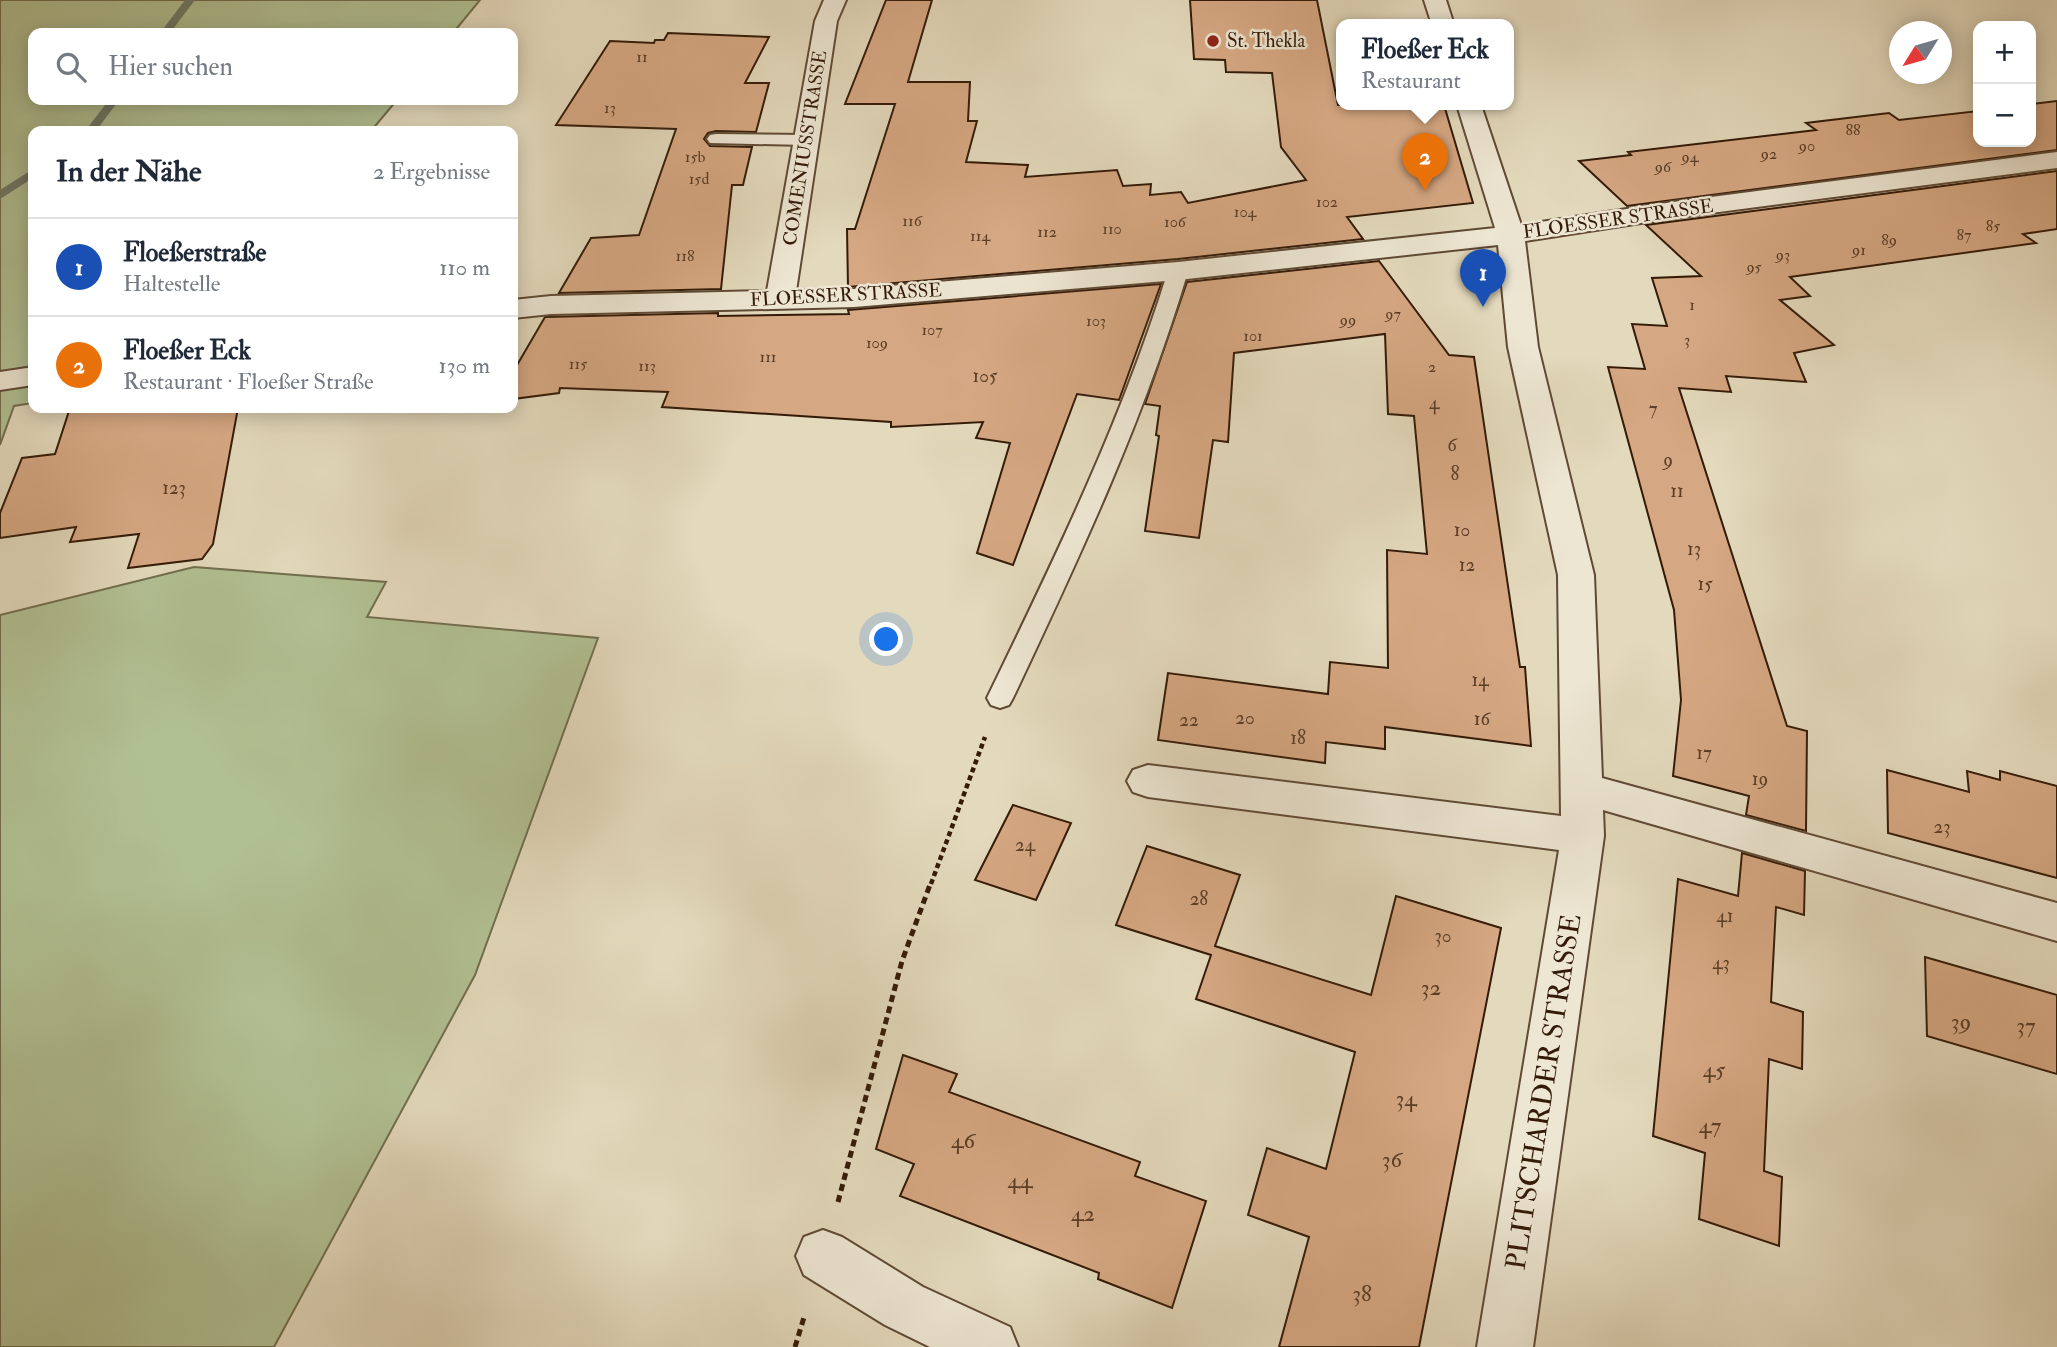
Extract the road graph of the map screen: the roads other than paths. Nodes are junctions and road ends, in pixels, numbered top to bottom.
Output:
1 (835, 0) edge
2 (1435, 0) edge
3 (1441, 19) edge
4 (1471, 110) edge
5 (716, 139) dead end
6 (806, 140) junction
7 (2057, 159) edge
8 (1511, 235) junction
9 (1178, 271) junction
10 (780, 298) junction
11 (518, 308) edge
12 (28, 377) edge
13 (0, 381) edge
14 (1000, 698) road end
15 (1149, 781) dead end
16 (1582, 788) junction
17 (1583, 836) junction
18 (2057, 922) edge
19 (823, 1256) road end
20 (990, 1347) edge
21 (1505, 1347) edge

1 - 6 street, COMENIUSSTRASSE
2 - 3 street
4 - 8 street, PLITSCHARDER STRASSE
5 - 6 lane
6 - 10 street, COMENIUSSTRASSE
7 - 8 street, FLOESSER STRASSE
8 - 9 street, FLOESSER STRASSE
8 - 16 street, PLITSCHARDER STRASSE
9 - 10 street, FLOESSER STRASSE
9 - 14 lane
10 - 11 street, FLOESSER STRASSE
12 - 13 street
15 - 17 street
16 - 17 street, PLITSCHARDER STRASSE
16 - 18 street
17 - 21 street, PLITSCHARDER STRASSE
19 - 20 street

